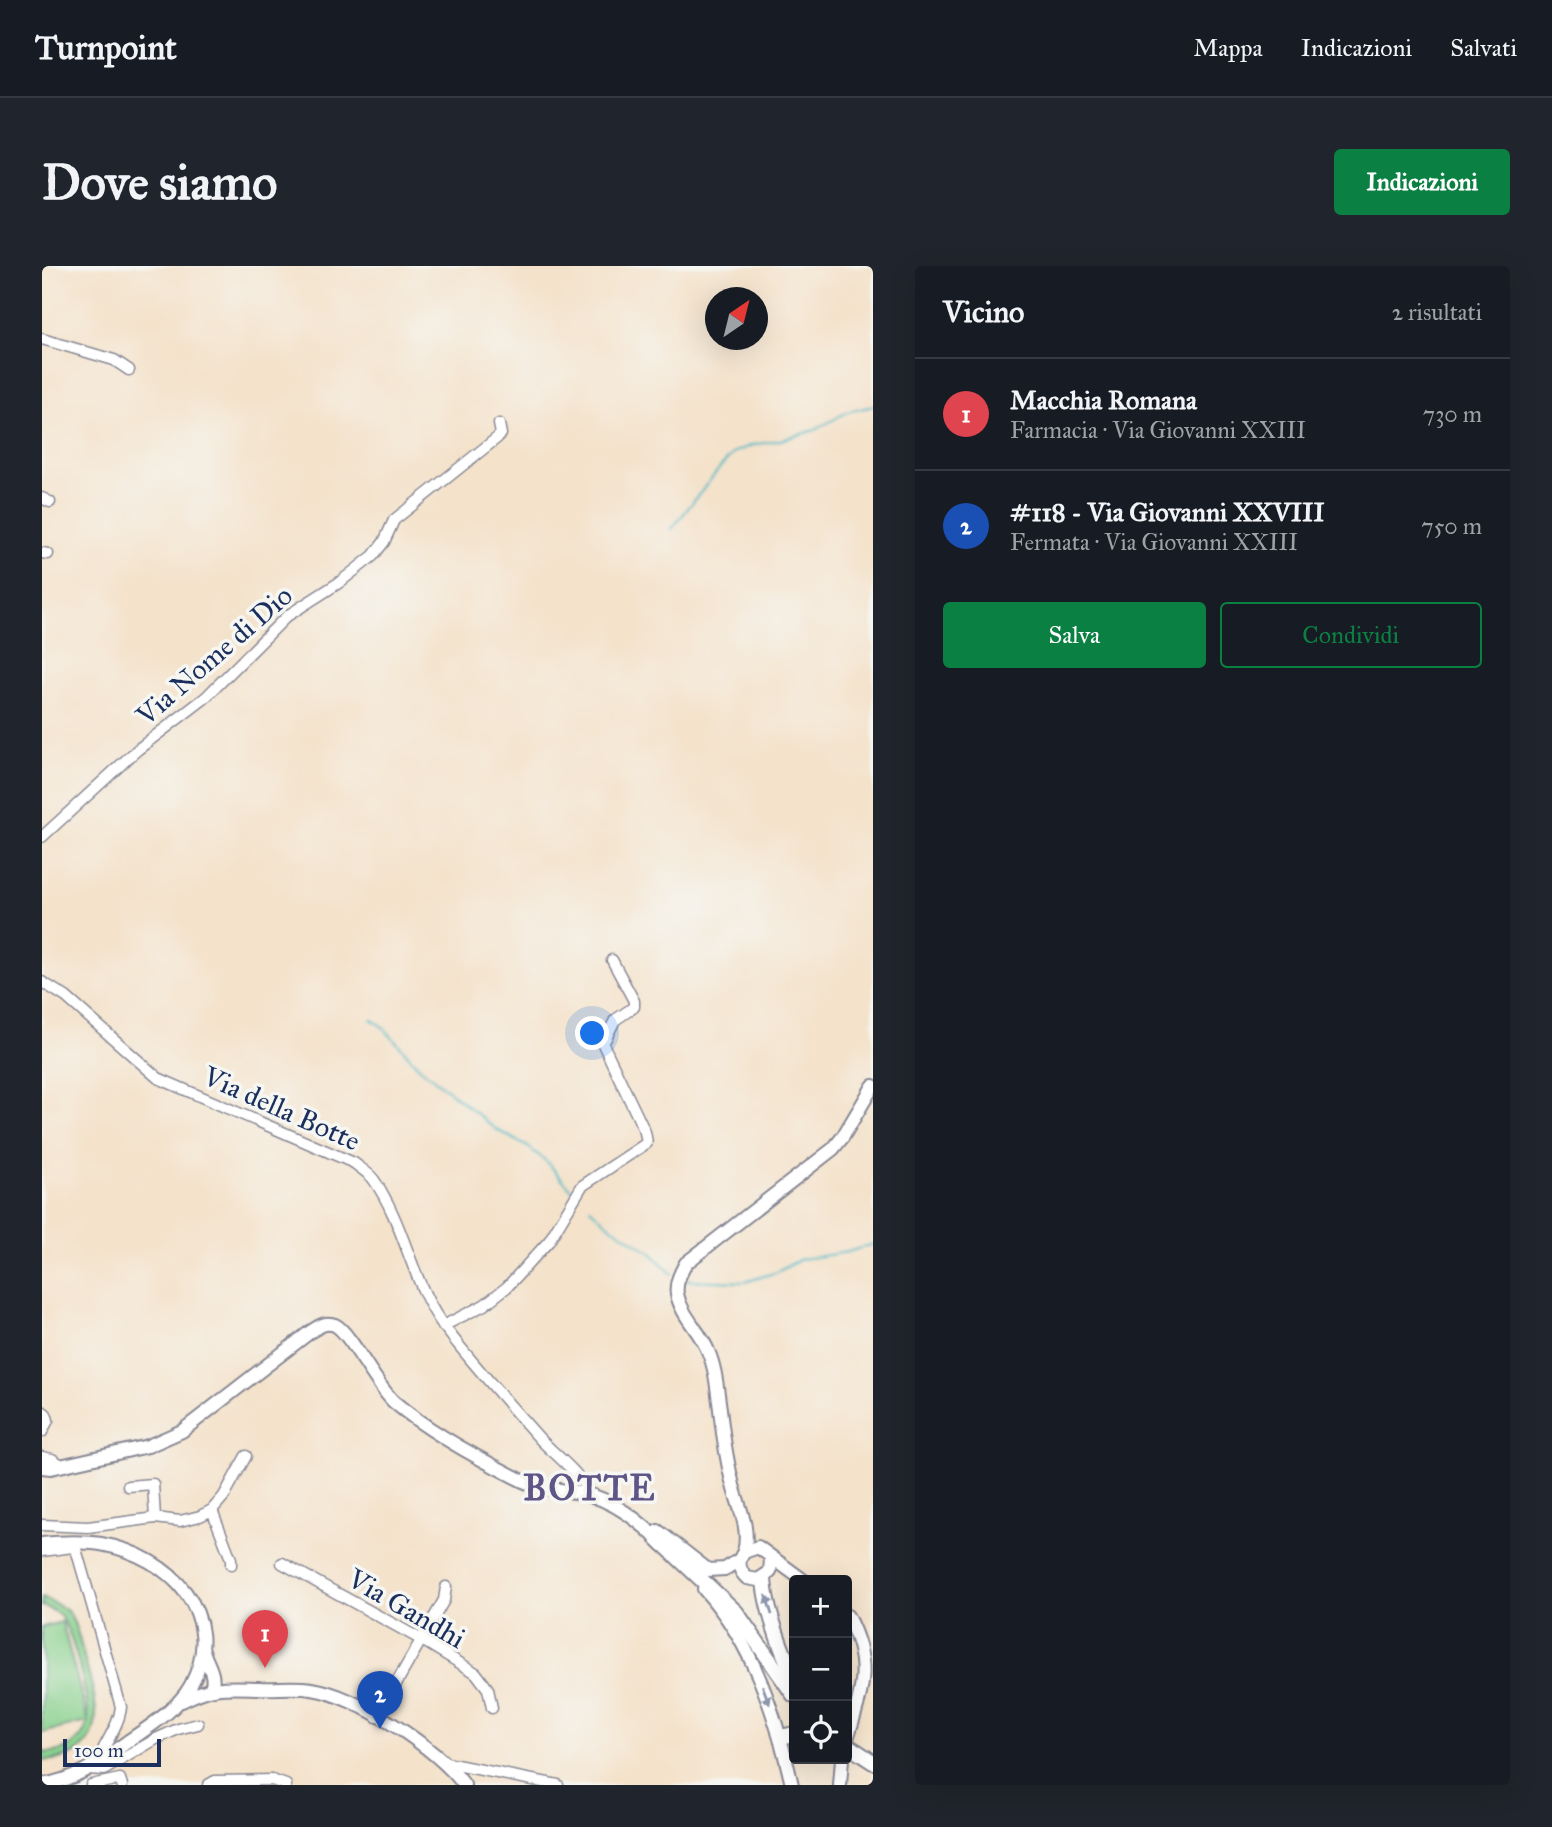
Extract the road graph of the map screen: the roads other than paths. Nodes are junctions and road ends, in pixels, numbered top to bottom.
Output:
1 (42, 339) edge
2 (129, 370) dead end
3 (499, 424) dead end
4 (42, 837) edge
5 (612, 960) dead end
6 (42, 982) edge
7 (873, 1086) edge
8 (443, 1326) junction
9 (42, 1411) edge
10 (42, 1432) edge
11 (42, 1457) edge
12 (246, 1457) dead end
13 (63, 1466) junction
14 (42, 1467) edge
15 (128, 1486) dead end
16 (588, 1494) junction
17 (212, 1510) junction
18 (743, 1515) junction
19 (155, 1518) junction
20 (636, 1521) junction
21 (42, 1525) edge
22 (656, 1537) junction
23 (42, 1544) edge
24 (75, 1545) junction
25 (42, 1551) edge
26 (767, 1554) junction
27 (742, 1556) junction
28 (282, 1563) dead end
29 (231, 1565) dead end
30 (767, 1575) junction
31 (791, 1575) edge
32 (794, 1575) edge
33 (446, 1587) dead end
34 (852, 1625) edge
35 (422, 1640) junction
36 (789, 1665) edge
37 (204, 1680) junction
38 (789, 1688) edge
39 (492, 1708) dead end
40 (377, 1717) junction
41 (198, 1724) dead end
42 (852, 1734) edge
43 (788, 1735) edge
44 (852, 1747) edge
45 (873, 1762) edge
46 (446, 1763) junction
47 (842, 1764) edge
48 (92, 1767) junction
49 (209, 1784) edge
50 (43, 1785) edge
51 (91, 1785) edge
52 (122, 1785) edge
53 (286, 1785) edge
54 (464, 1785) edge
55 (558, 1785) edge
56 (792, 1785) edge
57 (840, 1785) edge

1 - 2 street
3 - 4 street, Via Nome di Dio
5 - 8 street
6 - 8 street, Via della Botte
7 - 18 main road
8 - 16 street, Via della Botte
9 - 10 street
11 - 13 street
12 - 17 street
13 - 14 main road
13 - 16 main road
15 - 19 street
16 - 20 main road
17 - 19 street
17 - 29 street
18 - 26 main road
18 - 27 main road
19 - 21 street
20 - 22 main road
20 - 27 main road
22 - 38 highway
22 -> 43 main road
23 - 24 main road
24 - 25 street
24 - 37 main road
24 - 48 street
26 - 27 main road
26 - 30 main road
26 - 32 main road
27 - 30 main road
28 - 35 street, Via Gandhi
30 - 31 main road
36 -> 30 highway
33 - 35 street
34 - 42 main road
35 - 39 street, Via Gandhi
35 - 40 street
37 - 40 main road
37 - 48 main road
40 - 46 main road
41 - 48 street
43 - 56 main road
44 - 45 highway
46 - 54 main road
46 - 55 street
47 - 57 main road
48 - 50 main road
49 - 53 street
51 - 52 street

